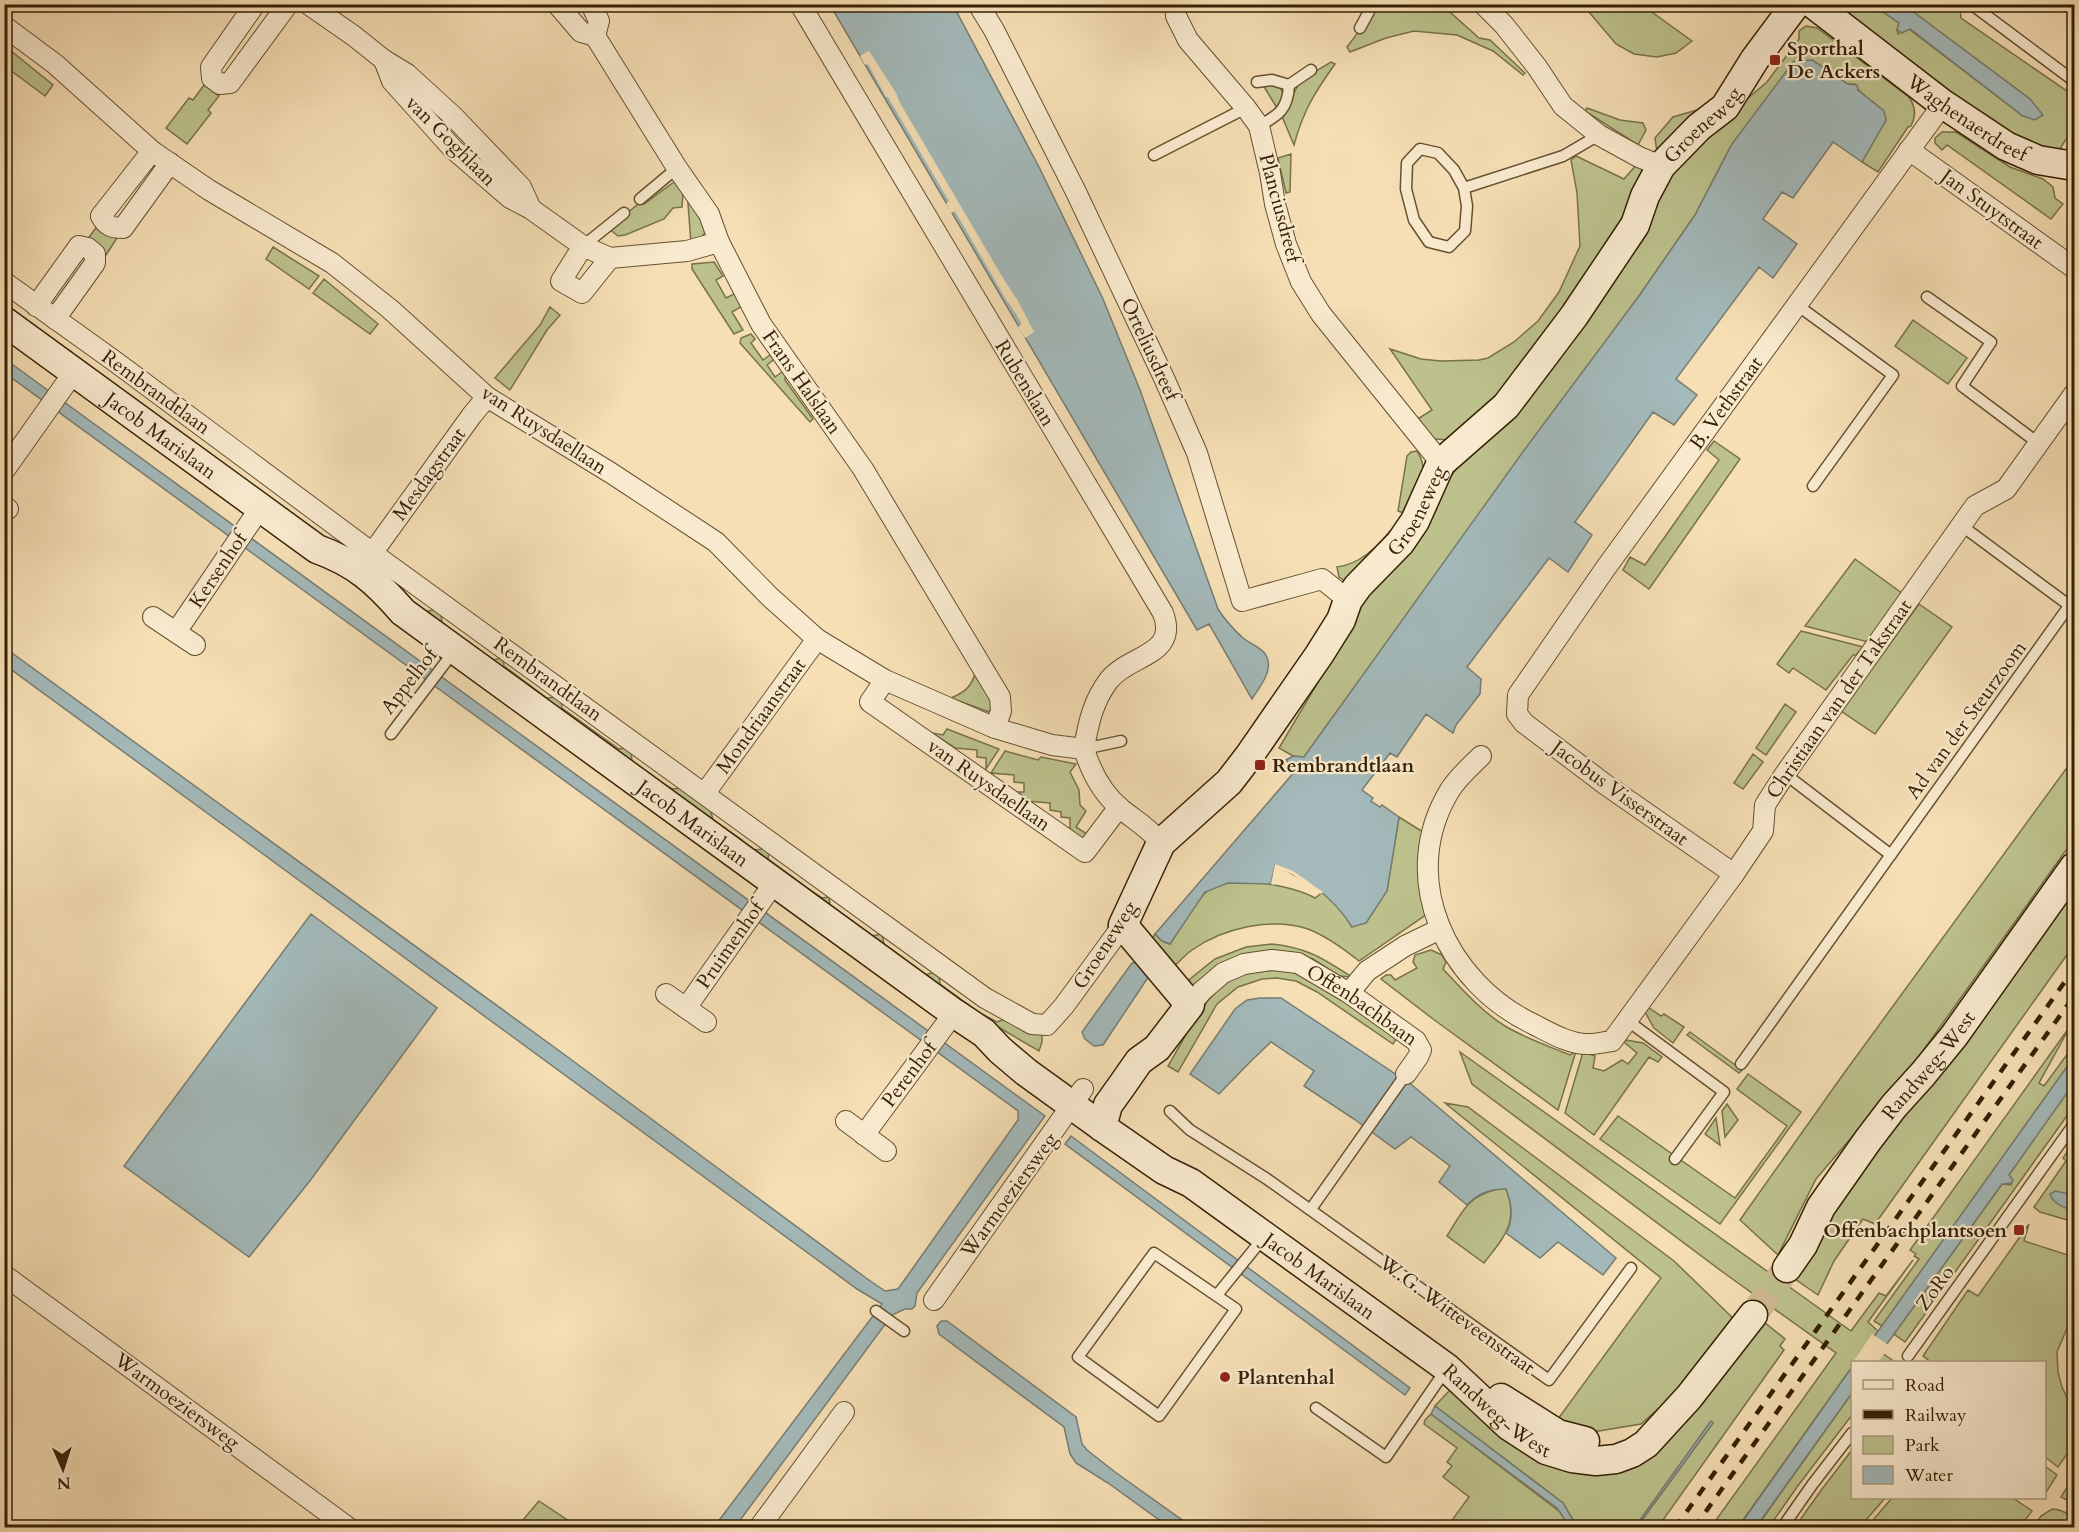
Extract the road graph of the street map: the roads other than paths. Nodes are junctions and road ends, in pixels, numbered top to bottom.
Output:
1 (255, 4) edge
2 (288, 4) edge
3 (308, 4) edge
4 (557, 4) edge
5 (591, 4) edge
6 (800, 4) edge
7 (978, 4) edge
8 (1174, 4) edge
9 (1373, 4) edge
10 (1483, 4) edge
11 (1796, 4) edge
12 (1813, 4) edge
13 (1971, 4) edge
14 (4, 26) edge
15 (1360, 28) dead end
16 (595, 36) junction
17 (1311, 70) dead end
18 (2074, 81) edge
19 (1257, 82) dead end
20 (1289, 85) junction
21 (1942, 104) junction
22 (1246, 108) junction
23 (1259, 126) junction
24 (1599, 135) junction
25 (1909, 150) junction
26 (153, 151) junction
27 (1154, 155) dead end
28 (170, 163) junction
29 (1661, 166) junction
30 (2074, 166) edge
31 (677, 168) junction
32 (1464, 188) junction
33 (640, 199) dead end
34 (624, 213) dead end
35 (719, 242) junction
36 (583, 246) junction
37 (610, 258) junction
38 (2074, 267) edge
39 (4, 282) edge
40 (1928, 297) dead end
41 (1797, 305) junction
42 (36, 306) junction
43 (55, 319) junction
44 (4, 321) edge
45 (68, 381) junction
46 (2074, 394) edge
47 (488, 397) junction
48 (2038, 443) junction
49 (1441, 464) junction
50 (4, 471) edge
51 (1813, 486) dead end
52 (254, 517) junction
53 (1962, 526) junction
54 (373, 552) junction
55 (1348, 600) junction
56 (2072, 603) edge
57 (153, 616) dead end
58 (176, 632) junction
59 (817, 639) junction
60 (195, 645) dead end
61 (448, 660) junction
62 (885, 680) junction
63 (1516, 704) joint
64 (995, 728) junction
65 (391, 734) dead end
66 (1121, 741) dead end
67 (1084, 749) junction
68 (1481, 756) dead end
69 (1785, 774) junction
70 (705, 793) junction
71 (1119, 807) junction
72 (1161, 843) junction
73 (1891, 855) junction
74 (2074, 867) edge
75 (1734, 874) junction
76 (767, 892) junction
77 (1123, 925) junction
78 (1440, 929) junction
79 (1349, 993) junction
80 (666, 994) dead end
81 (1190, 1005) junction
82 (686, 1008) junction
83 (1628, 1021) junction
84 (706, 1022) dead end
85 (946, 1024) junction
86 (1047, 1025) joint
87 (1741, 1064) dead end
88 (1406, 1074) joint
89 (1078, 1097) junction
90 (1170, 1111) dead end
91 (1110, 1116) junction
92 (846, 1121) dead end
93 (2074, 1124) edge
94 (864, 1135) junction
95 (886, 1151) dead end
96 (1675, 1159) dead end
97 (1311, 1209) junction
98 (1264, 1237) junction
99 (1631, 1268) dead end
100 (1786, 1268) tunnel mouth
101 (4, 1275) edge
102 (1217, 1295) junction
103 (934, 1300) dead end
104 (876, 1311) dead end
105 (1753, 1315) tunnel mouth
106 (904, 1331) dead end
107 (1908, 1356) dead end
108 (1447, 1368) junction
109 (1316, 1408) dead end
110 (844, 1412) dead end
111 (1851, 1434) edge
112 (349, 1527) edge
113 (759, 1527) edge
114 (1782, 1527) edge

1 - 2 street
3 - 36 street, van Goghlaan
4 - 16 street, Frans Halslaan
5 - 16 street, Frans Halslaan
6 - 67 street, Rubenslaan
7 - 55 street, Orteliusdreef
8 - 22 street, Planciusdreef
9 - 15 lane
10 - 24 street
11 - 29 main road, Groeneweg
12 - 21 main road, Waghenaerdreef
13 - 18 lane
14 - 26 street, van Ruysdaellaan
16 - 31 street, Frans Halslaan
17 - 20 lane
19 - 20 lane
20 - 23 lane
21 - 25 street, B. Vethstraat
21 - 30 main road, Waghenaerdreef
22 - 23 street, Planciusdreef
22 - 27 lane
23 - 49 street, Planciusdreef
24 - 29 street
24 - 32 lane
25 - 38 street, Jan Stuytstraat
25 - 41 street, B. Vethstraat
26 - 28 street, van Ruysdaellaan
26 - 28 street
28 - 47 street, van Ruysdaellaan
29 - 49 main road, Groeneweg
31 - 33 lane
31 - 35 street, Frans Halslaan
32 - 32 lane
34 - 36 lane
35 - 37 street, van Goghlaan
35 - 64 street, Frans Halslaan
36 - 37 street, van Goghlaan
36 - 37 street
39 - 42 street, Rembrandtlaan
40 - 48 lane
41 - 51 lane
41 - 63 street, B. Vethstraat
42 - 43 street, Rembrandtlaan
42 - 43 street
43 - 54 street, Rembrandtlaan
44 - 45 main road, Jacob Marislaan
45 - 50 street
45 - 52 main road, Jacob Marislaan
46 - 48 street, Christiaan van der Takstraat
47 - 54 street, Mesdagstraat
47 - 59 street, van Ruysdaellaan
48 - 53 street, Christiaan van der Takstraat
49 - 55 main road, Groeneweg
52 - 58 street, Kersenhof
52 - 61 main road, Jacob Marislaan
53 - 56 lane, Ad van der Steurzoom
53 - 69 street, Christiaan van der Takstraat
54 - 70 street, Rembrandtlaan
55 - 72 main road, Groeneweg
56 - 73 lane, Ad van der Steurzoom
57 - 58 street
58 - 60 street
59 - 62 street, van Ruysdaellaan
59 - 70 street, Mondriaanstraat
61 - 65 lane, Appelhof
61 - 76 main road, Jacob Marislaan
62 - 64 street, van Ruysdaellaan
62 - 71 street, van Ruysdaellaan
63 - 75 street, Jacobus Visserstraat
64 - 67 street, van Ruysdaellaan
66 - 67 lane
67 - 71 street
68 - 78 street
69 - 73 lane
69 - 75 street, Christiaan van der Takstraat
70 - 86 street, Rembrandtlaan
71 - 72 street
72 - 77 main road, Groeneweg
73 - 87 lane, Ad van der Steurzoom
74 - 100 main road, Randweg-West
75 - 83 street, Christiaan van der Takstraat
76 - 82 street, Pruimenhof
76 - 85 main road, Jacob Marislaan
77 - 81 main road
77 - 86 street, Groeneweg
78 - 79 street
78 - 83 street, Christiaan van der Takstraat
79 - 81 street, Offenbachbaan
79 - 88 street, Offenbachbaan
80 - 82 street, Pruimenhof
81 - 91 main road, Offenbachbaan
82 - 84 street, Pruimenhof
83 - 96 lane
85 - 89 main road, Jacob Marislaan
85 - 94 street, Perenhof
88 - 97 lane
89 - 91 main road, Jacob Marislaan
89 - 103 street, Warmoeziersweg
90 - 97 lane, W.G. Witteveenstraat
91 - 98 main road, Jacob Marislaan
92 - 94 street
93 - 107 lane, ZoRo
94 - 95 street
97 - 99 lane, W.G. Witteveenstraat
98 - 102 lane
98 - 108 main road, Jacob Marislaan
101 - 112 street, Warmoeziersweg
102 - 102 lane
104 - 106 lane
105 - 108 main road, Randweg-West
108 - 109 lane
110 - 113 street
111 - 114 lane

